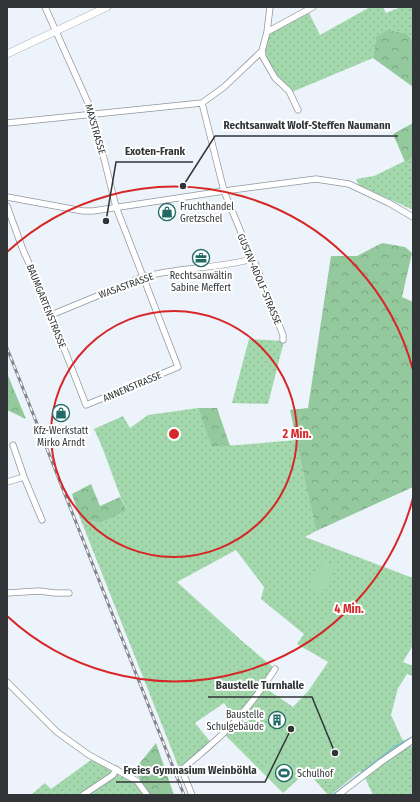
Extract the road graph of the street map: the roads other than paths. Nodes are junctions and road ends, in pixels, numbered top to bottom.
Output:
1 (45, 7) edge
2 (107, 7) edge
3 (270, 7) edge
4 (313, 7) edge
5 (56, 31) junction
6 (267, 32) junction
7 (262, 51) junction
8 (7, 54) edge
9 (202, 103) junction
10 (298, 110) dead end
11 (93, 114) junction
12 (7, 122) edge
13 (224, 191) junction
14 (7, 197) edge
15 (7, 206) edge
16 (116, 207) junction
17 (413, 217) edge
18 (252, 259) junction
19 (143, 277) junction
20 (51, 315) junction
21 (283, 340) dead end
22 (178, 367) joint
23 (86, 405) joint
24 (13, 445) dead end
25 (24, 477) junction
26 (7, 482) edge
27 (42, 520) dead end
28 (7, 593) edge
29 (68, 593) dead end
30 (275, 669) dead end
31 (7, 682) edge
32 (413, 740) edge
33 (116, 769) junction
34 (83, 795) edge
35 (147, 795) edge
36 (192, 795) edge
37 (338, 795) edge

1 - 5 street, MAXSTRASSE
2 - 5 main road
3 - 6 street
4 - 6 street
5 - 8 main road
5 - 11 street, MAXSTRASSE
6 - 7 street
7 - 9 street
7 - 10 street
9 - 11 street
9 - 13 street, GUSTAV-ADOLF-STRASSE
11 - 12 street
11 - 16 street, MAXSTRASSE
13 - 16 street
13 - 17 street
13 - 18 street, GUSTAV-ADOLF-STRASSE
14 - 16 street
15 - 20 street, BAUMGARTENSTRASSE
16 - 19 street, MAXSTRASSE
18 - 19 street, WASASTRASSE
18 - 21 street, GUSTAV-ADOLF-STRASSE
19 - 20 street, WASASTRASSE
19 - 22 street, MAXSTRASSE
20 - 23 street, BAUMGARTENSTRASSE
22 - 23 street, ANNENSTRASSE
24 - 25 street
25 - 26 street
25 - 27 street
28 - 29 street
30 - 36 street
31 - 33 street
32 - 37 street
33 - 34 street
33 - 35 street

